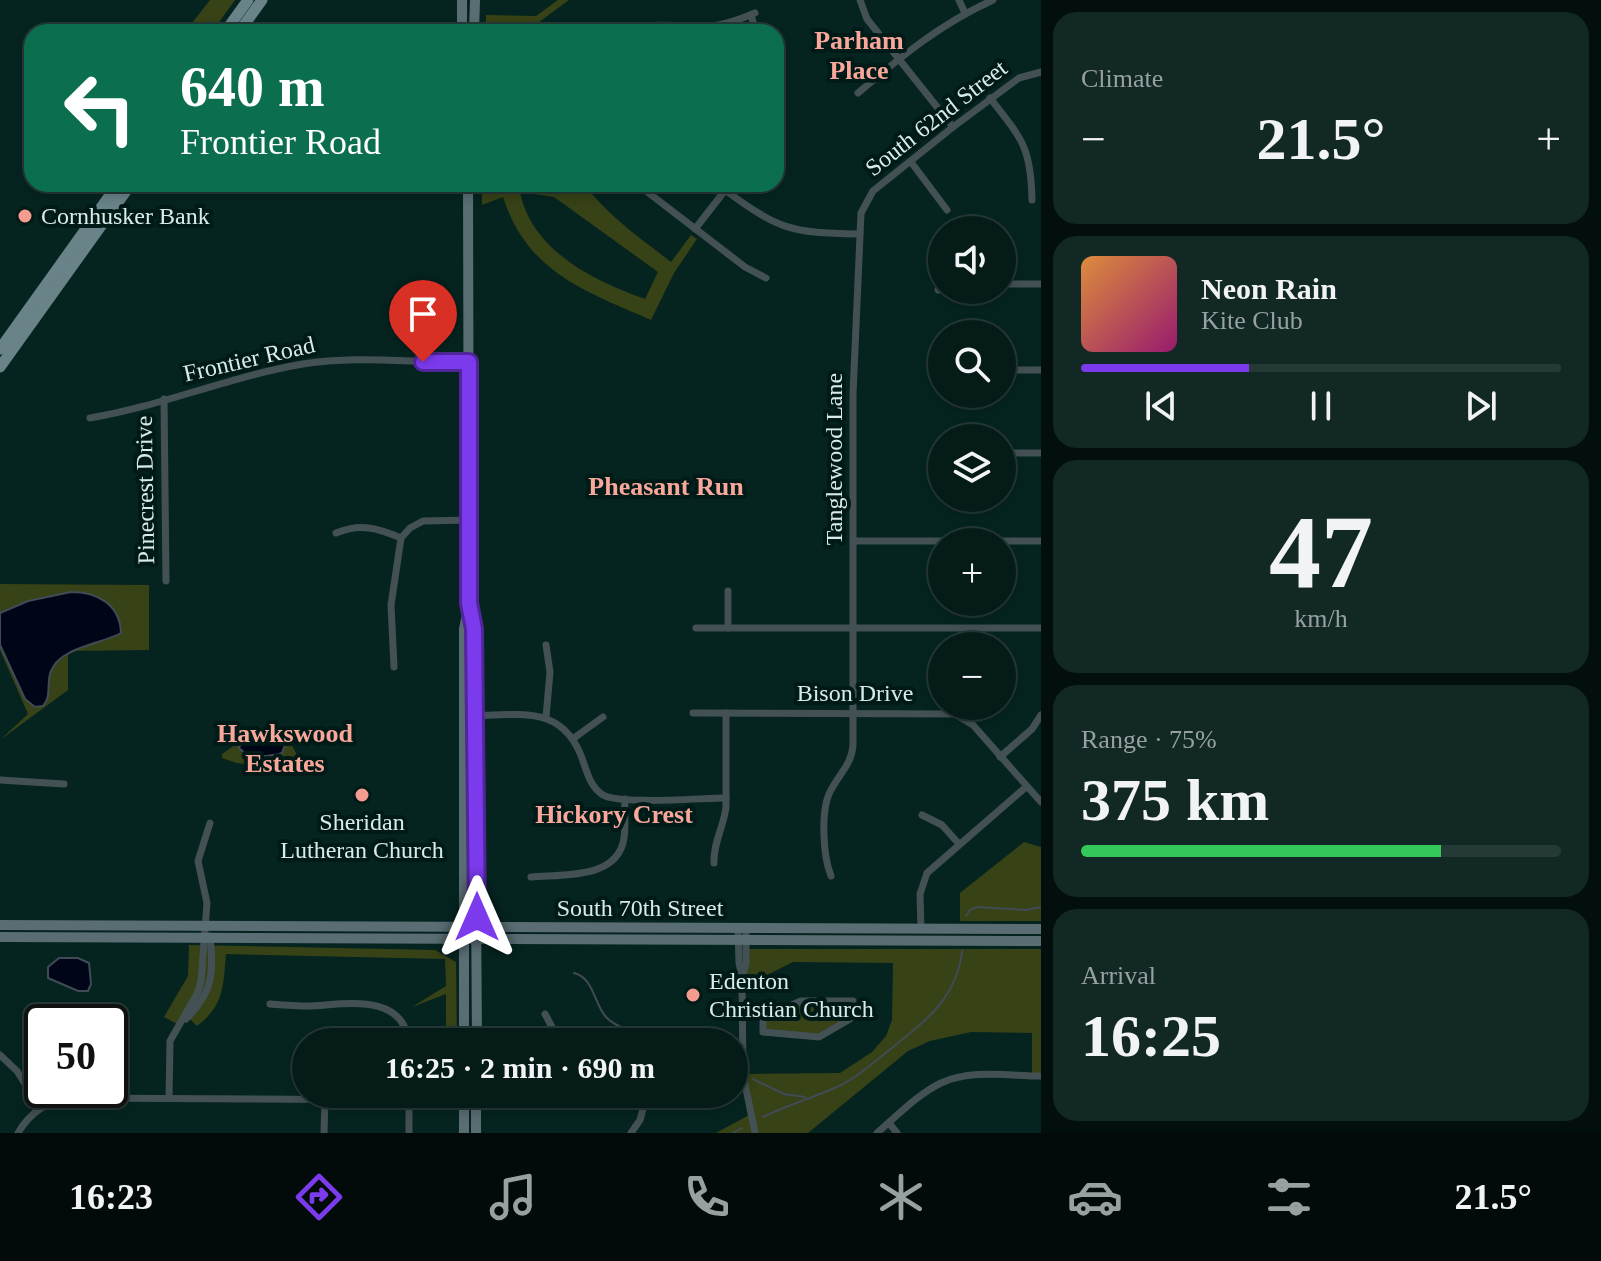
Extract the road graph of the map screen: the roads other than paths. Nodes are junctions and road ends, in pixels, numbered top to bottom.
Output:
1 (248, 0) edge
2 (262, 0) edge
3 (462, 0) edge
4 (475, 0) edge
5 (860, 0) edge
6 (959, 0) edge
7 (993, 0) edge
8 (965, 13) junction
9 (231, 24) edge
10 (245, 24) edge
11 (462, 24) edge
12 (474, 24) edge
13 (724, 24) edge
14 (755, 24) edge
15 (899, 59) junction
16 (1041, 72) edge
17 (858, 93) dead end
18 (990, 98) junction
19 (953, 127) junction
20 (911, 162) junction
21 (112, 192) edge
22 (125, 192) edge
23 (468, 192) edge
24 (647, 192) edge
25 (724, 192) edge
26 (734, 192) edge
27 (1032, 200) dead end
28 (862, 206) joint
29 (947, 210) dead end
30 (695, 229) junction
31 (858, 234) junction
32 (766, 278) dead end
33 (1016, 284) edge
34 (1041, 284) edge
35 (0, 349) edge
36 (469, 362) junction
37 (0, 367) edge
38 (1016, 370) edge
39 (1041, 370) edge
40 (164, 399) junction
41 (90, 418) dead end
42 (1016, 453) edge
43 (1041, 453) edge
44 (469, 520) junction
45 (336, 533) dead end
46 (401, 538) junction
47 (853, 541) junction
48 (1041, 541) edge
49 (166, 581) dead end
50 (728, 591) dead end
51 (696, 628) dead end
52 (728, 628) junction
53 (1041, 628) edge
54 (853, 629) junction
55 (546, 645) dead end
56 (394, 667) dead end
57 (693, 713) dead end
58 (726, 713) junction
59 (853, 713) junction
60 (1041, 715) edge
61 (469, 716) junction
62 (546, 717) junction
63 (603, 717) dead end
64 (574, 738) junction
65 (1000, 757) junction
66 (0, 780) edge
67 (64, 784) dead end
68 (1026, 787) junction
69 (726, 798) junction
70 (625, 799) junction
71 (1041, 802) edge
72 (922, 815) dead end
73 (210, 823) dead end
74 (959, 844) junction
75 (714, 863) dead end
76 (831, 876) dead end
77 (531, 877) dead end
78 (0, 925) edge
79 (206, 926) junction
80 (742, 928) junction
81 (921, 929) junction
82 (1041, 929) edge
83 (463, 934) junction
84 (477, 934) junction
85 (0, 937) edge
86 (207, 938) junction
87 (742, 940) junction
88 (921, 941) junction
89 (1041, 941) edge
90 (270, 1004) dead end
91 (742, 1013) junction
92 (763, 1013) junction
93 (545, 1014) dead end
94 (404, 1028) edge
95 (464, 1028) edge
96 (477, 1028) edge
97 (552, 1028) edge
98 (742, 1028) edge
99 (0, 1055) edge
100 (1041, 1076) edge
101 (24, 1083) edge
102 (128, 1098) edge
103 (169, 1098) junction
104 (292, 1099) edge
105 (748, 1102) edge
106 (40, 1108) edge
107 (325, 1108) edge
108 (409, 1108) edge
109 (464, 1108) edge
110 (476, 1108) edge
111 (643, 1108) edge
112 (889, 1123) junction
113 (18, 1133) edge
114 (324, 1133) edge
115 (409, 1133) edge
116 (464, 1133) edge
117 (476, 1133) edge
118 (631, 1133) edge
119 (755, 1133) edge
120 (877, 1133) edge
121 (897, 1133) edge

1 - 9 main road
2 - 10 main road
3 - 11 main road
4 - 12 main road
5 - 15 street
6 - 8 street
7 - 8 street
8 - 15 street
13 - 14 street
15 - 17 street
15 - 19 street
16 - 18 street, South 62nd Street
18 - 19 street, South 62nd Street
18 - 27 street
19 - 20 street, South 62nd Street
20 - 28 street, South 62nd Street
20 - 29 street
21 - 35 main road
22 - 37 main road
23 - 36 main road
24 - 30 street
25 - 30 street
26 - 31 street
28 - 31 street, Tanglewood Lane
30 - 32 street
31 - 47 street, Tanglewood Lane
33 - 34 street
36 - 40 street, Frontier Road
36 - 44 main road
38 - 39 street
40 - 41 street, Frontier Road
40 - 49 street, Pinecrest Drive
42 - 43 street
44 - 46 street
44 - 61 main road
45 - 46 street
46 - 56 street
47 - 48 street
47 - 54 street, Tanglewood Lane
50 - 52 street
51 - 52 street
52 - 54 street
53 - 54 street
54 - 59 street, Tanglewood Lane
55 - 62 street
57 - 58 street, Bison Drive
58 - 59 street, Bison Drive
58 - 69 street
59 - 65 street, Bison Drive
59 - 76 street, Tanglewood Lane
60 - 65 street
61 - 62 street
61 - 83 main road
61 - 84 main road
62 - 64 street
63 - 64 street
64 - 70 street
65 - 68 street, Bison Drive
66 - 67 street
68 - 71 street, Bison Drive
68 - 74 street
69 - 70 street
69 - 75 street
70 - 77 street
72 - 74 street
73 - 79 street
74 - 81 street
78 - 79 main road, South 70th Street
79 - 83 main road, South 70th Street
79 - 86 street
80 - 81 main road, South 70th Street
80 - 84 main road, South 70th Street
80 - 87 street
81 - 82 main road, South 70th Street
81 - 88 street
83 - 84 main road, South 70th Street
83 - 86 main road, South 70th Street
83 - 95 main road
84 - 87 main road, South 70th Street
84 - 96 main road
85 - 86 main road, South 70th Street
86 - 103 street
87 - 88 main road, South 70th Street
87 - 91 street
88 - 89 main road, South 70th Street
90 - 94 street
91 - 92 street
91 - 98 street
92 - 92 street
93 - 97 street
99 - 101 street
100 - 112 street
102 - 103 street
103 - 104 street
105 - 119 street
106 - 113 street
107 - 114 street
108 - 115 street
109 - 116 main road
110 - 117 main road
111 - 118 street
112 - 120 street
112 - 121 street

